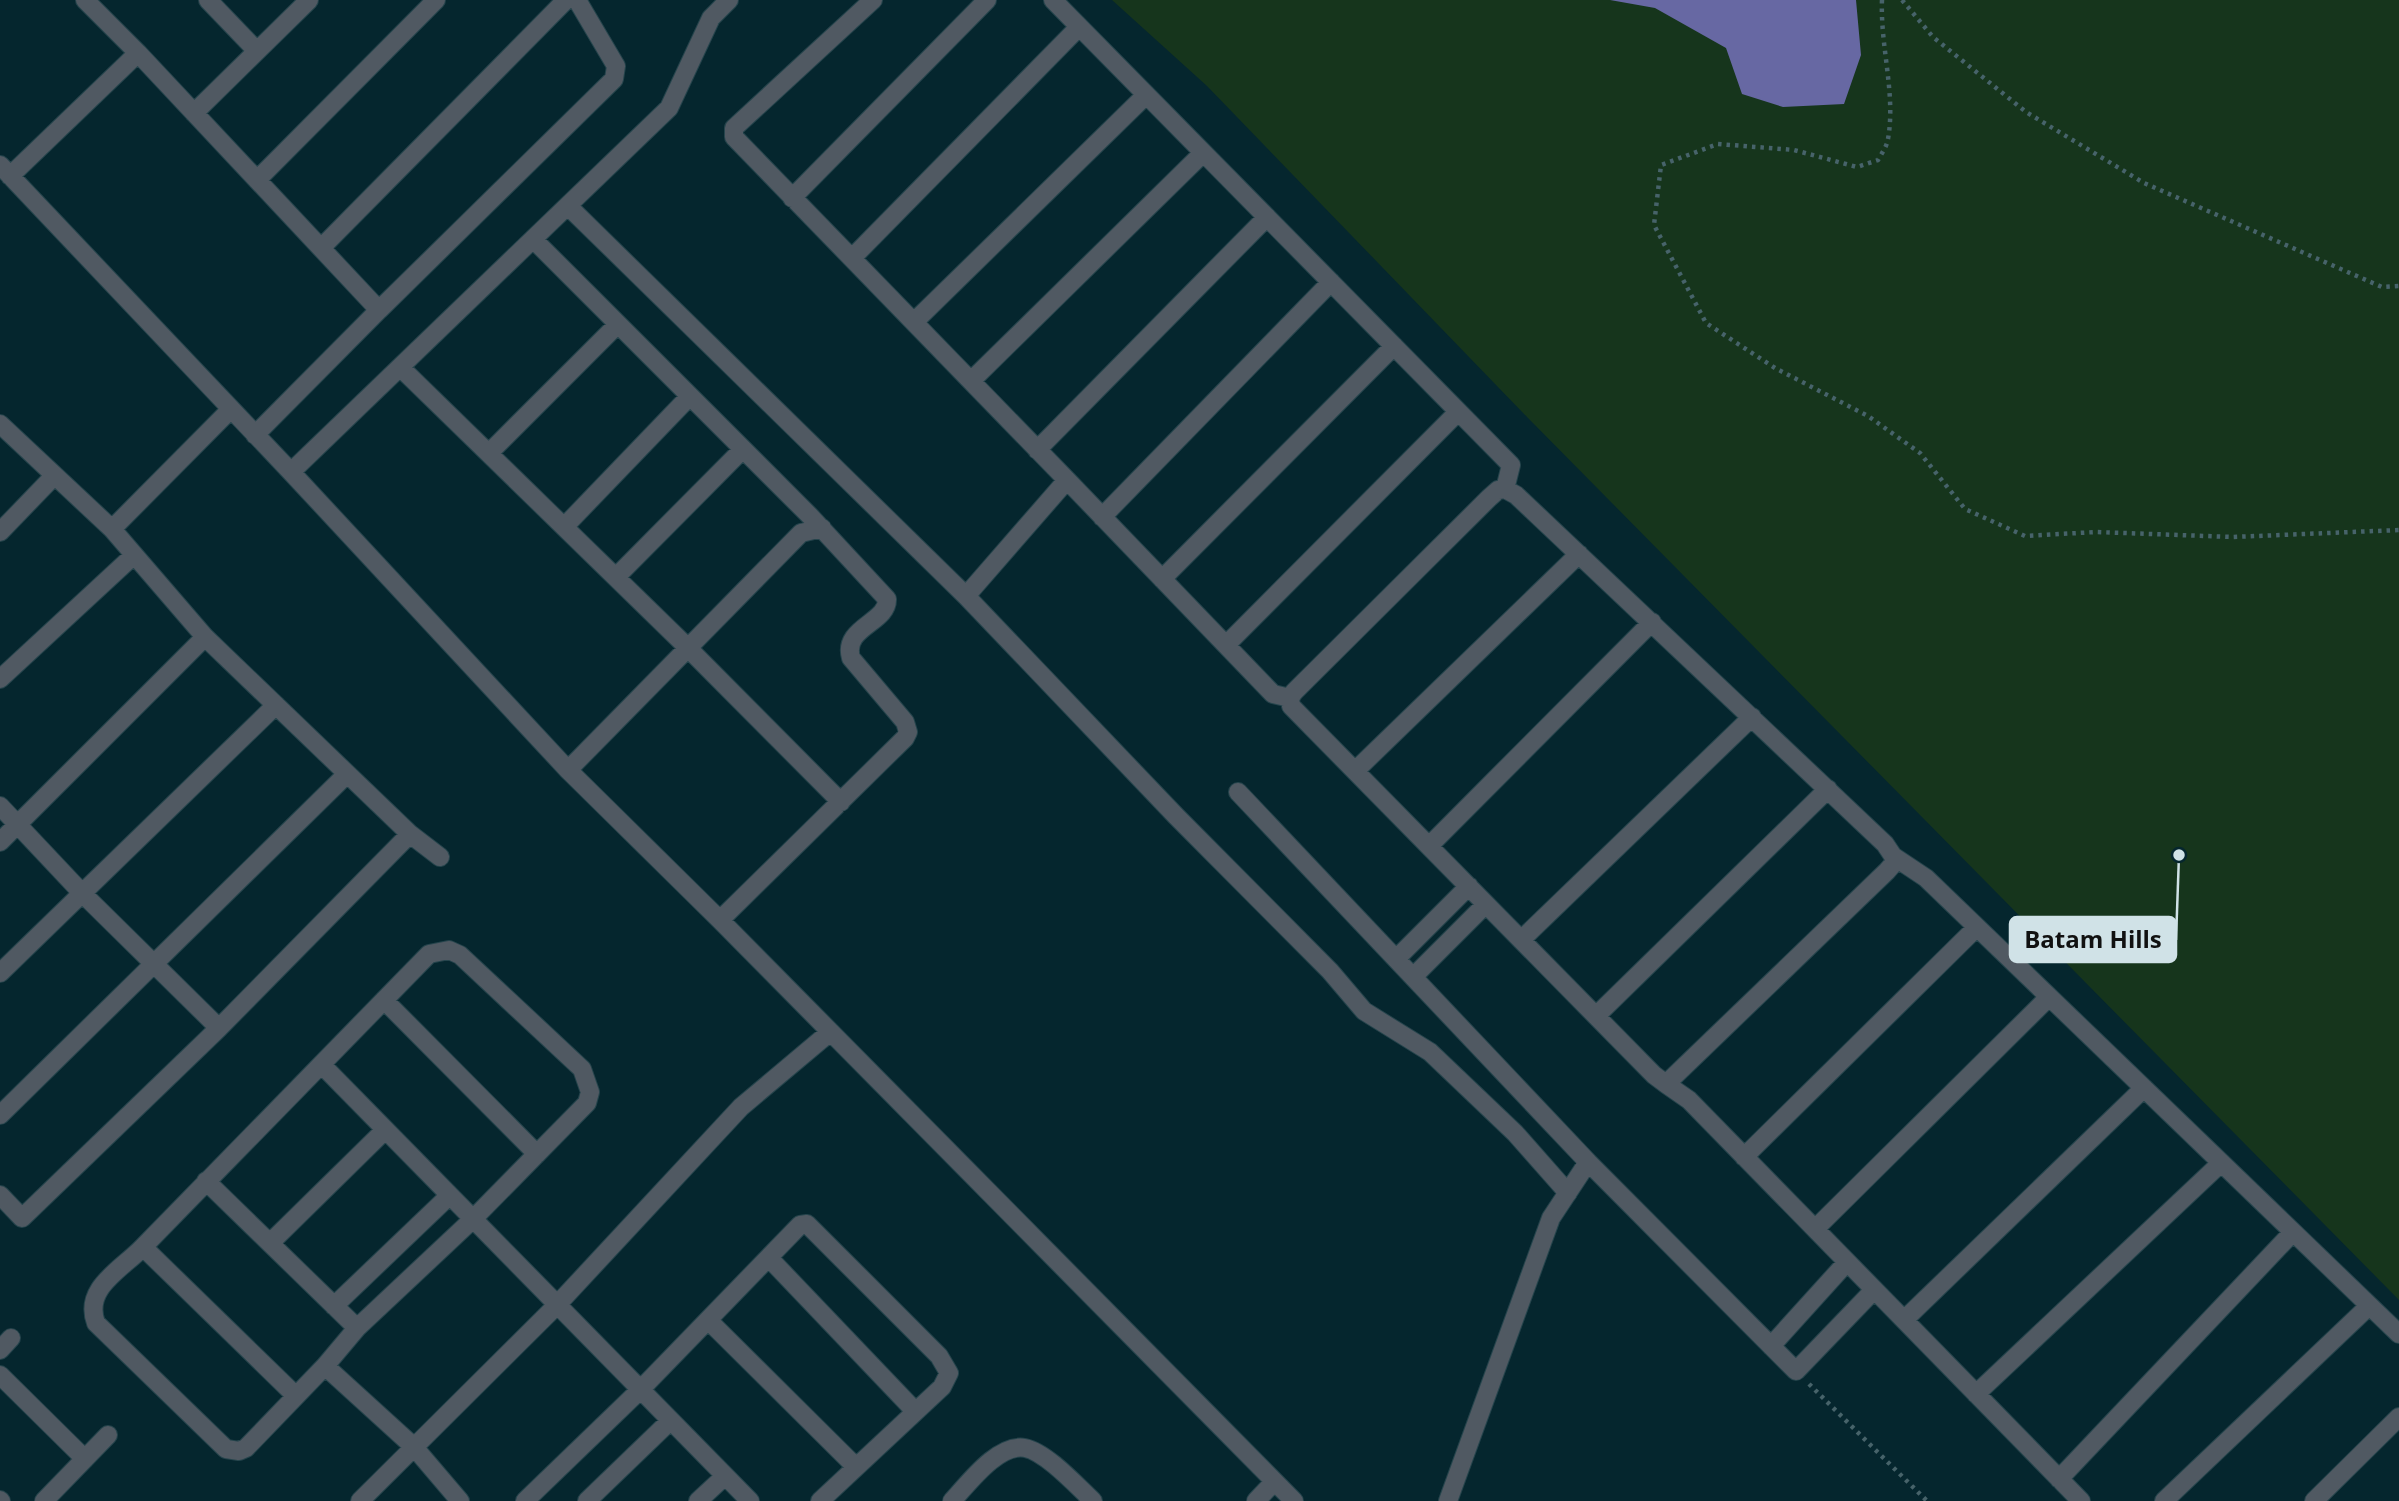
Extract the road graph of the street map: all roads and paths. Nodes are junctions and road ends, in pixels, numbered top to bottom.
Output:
1 (86, 0) edge
2 (208, 0) edge
3 (309, 0) edge
4 (436, 0) edge
5 (566, 0) edge
6 (577, 0) edge
7 (729, 0) edge
8 (873, 0) edge
9 (987, 0) edge
10 (1053, 0) edge
11 (1882, 0) edge
12 (1902, 0) edge
13 (1079, 27) junction
14 (257, 51) junction
15 (138, 53) junction
16 (1146, 95) junction
17 (194, 113) junction
18 (1203, 153) junction
19 (5, 171) edge
20 (257, 180) junction
21 (792, 198) junction
22 (568, 206) junction
23 (1267, 217) junction
24 (533, 239) junction
25 (321, 248) junction
26 (852, 258) junction
27 (1331, 282) junction
28 (2399, 286) edge
29 (379, 310) junction
30 (914, 323) junction
31 (618, 324) junction
32 (1394, 346) junction
33 (400, 367) junction
34 (971, 381) junction
35 (690, 396) junction
36 (231, 409) junction
37 (1458, 412) junction
38 (0, 424) edge
39 (255, 435) junction
40 (743, 449) junction
41 (1037, 450) junction
42 (489, 453) junction
43 (291, 472) junction
44 (54, 476) junction
45 (1067, 480) junction
46 (1506, 489) junction
47 (1102, 517) junction
48 (564, 527) junction
49 (822, 528) junction
50 (112, 529) junction
51 (2399, 530) edge
52 (0, 532) edge
53 (1579, 554) junction
54 (134, 555) junction
55 (616, 578) junction
56 (1162, 579) junction
57 (966, 596) junction
58 (1652, 622) junction
59 (205, 637) junction
60 (1226, 645) junction
61 (688, 648) junction
62 (0, 679) edge
63 (1290, 698) junction
64 (276, 705) junction
65 (1752, 717) junction
66 (568, 770) junction
67 (1355, 771) junction
68 (347, 774) junction
69 (1828, 789) junction
70 (1238, 792) dead end
71 (841, 802) junction
72 (0, 806) edge
73 (18, 825) junction
74 (410, 834) junction
75 (0, 842) edge
76 (1429, 846) junction
77 (440, 856) dead end
78 (1893, 856) junction
79 (1469, 887) junction
80 (82, 893) junction
81 (1486, 904) junction
82 (720, 920) junction
83 (1977, 927) junction
84 (1521, 940) junction
85 (1395, 959) junction
86 (153, 964) junction
87 (0, 973) edge
88 (1413, 977) junction
89 (2049, 997) junction
90 (384, 1000) junction
91 (1596, 1016) junction
92 (219, 1028) junction
93 (829, 1032) junction
94 (322, 1066) junction
95 (1666, 1084) junction
96 (2144, 1088) junction
97 (0, 1115) edge
98 (384, 1130) junction
99 (537, 1154) junction
100 (1744, 1157) junction
101 (1588, 1162) junction
102 (2221, 1163) junction
103 (206, 1181) junction
104 (1568, 1193) junction
105 (0, 1195) edge
106 (449, 1196) junction
107 (472, 1220) junction
108 (1815, 1230) junction
109 (2293, 1232) junction
110 (270, 1243) junction
111 (143, 1247) junction
112 (769, 1258) junction
113 (1847, 1262) junction
114 (1874, 1290) junction
115 (334, 1306) junction
116 (556, 1306) junction
117 (2369, 1306) junction
118 (708, 1320) junction
119 (1903, 1320) junction
120 (357, 1328) junction
121 (2399, 1334) edge
122 (1771, 1346) junction
123 (325, 1366) junction
124 (1796, 1371) junction
125 (0, 1376) edge
126 (640, 1390) junction
127 (1976, 1394) junction
128 (296, 1396) junction
129 (915, 1412) junction
130 (2399, 1417) edge
131 (670, 1421) junction
132 (108, 1435) dead end
133 (414, 1447) junction
134 (85, 1459) junction
135 (856, 1468) junction
136 (725, 1476) junction
137 (2059, 1479) junction
138 (1274, 1482) junction
139 (531, 1499) edge
140 (44, 1501) edge
141 (360, 1501) edge
142 (460, 1501) edge
143 (587, 1501) edge
144 (698, 1501) edge
145 (750, 1501) edge
146 (820, 1501) edge
147 (952, 1501) edge
148 (1093, 1501) edge
149 (1256, 1501) edge
150 (1294, 1501) edge
151 (1448, 1501) edge
152 (1927, 1501) edge
153 (2081, 1501) edge
154 (2164, 1501) edge
155 (2314, 1501) edge

1 - 15 street
2 - 14 street
3 - 14 street
4 - 20 street
5 - 25 street
6 - 29 street
7 - 22 street
8 - 21 street
9 - 21 street
10 - 13 street
11 - 51 path
12 - 28 path
13 - 16 street
13 - 26 street
14 - 17 street
15 - 17 street
15 - 19 street
16 - 18 street
16 - 30 street
17 - 20 street
18 - 23 street
18 - 34 street
19 - 36 street
20 - 25 street
21 - 26 street
22 - 24 street
22 - 57 street
23 - 27 street
23 - 41 street
24 - 31 street
24 - 33 street
25 - 29 street
26 - 30 street
27 - 32 street
27 - 47 street
29 - 39 street
30 - 34 street
31 - 35 street
31 - 42 street
32 - 37 street
32 - 56 street
33 - 42 street
33 - 43 street
34 - 41 street
35 - 40 street
35 - 48 street
36 - 39 street
36 - 50 street
37 - 46 street
37 - 60 street
38 - 44 street
39 - 43 street
40 - 49 street
40 - 55 street
41 - 45 street
42 - 48 street
43 - 66 street
44 - 50 street
44 - 52 street
45 - 47 street
45 - 57 street
46 - 53 street
46 - 63 street
47 - 56 street
48 - 55 street
49 - 61 street
49 - 71 street
50 - 54 street
53 - 58 street
53 - 67 street
54 - 59 street
54 - 62 street
55 - 61 street
56 - 60 street
57 - 104 street
58 - 65 street
58 - 76 street
59 - 64 street
59 - 73 street
60 - 63 street
61 - 66 street
61 - 71 street
63 - 67 street
64 - 68 street
64 - 80 street
65 - 69 street
65 - 84 street
66 - 82 street
67 - 76 street
68 - 74 street
68 - 86 street
69 - 78 street
69 - 91 street
70 - 85 street
71 - 82 street
72 - 73 street
73 - 75 street
73 - 80 street
74 - 77 street
74 - 92 street
76 - 79 street
78 - 83 street
78 - 95 street
79 - 81 street
79 - 85 street
80 - 86 street
80 - 87 street
81 - 84 street
81 - 88 street
82 - 93 street
83 - 89 street
83 - 100 street
84 - 91 street
85 - 88 street
86 - 92 street
86 - 97 street
88 - 101 street
89 - 96 street
89 - 108 street
90 - 94 street
90 - 99 street
90 - 99 street
91 - 95 street
92 - 105 street
93 - 116 street
93 - 138 street
94 - 98 street
94 - 103 street
95 - 100 street
96 - 102 street
96 - 119 street
98 - 106 street
98 - 110 street
99 - 107 street
100 - 108 street
101 - 104 street
101 - 122 street
102 - 109 street
102 - 127 street
103 - 110 street
103 - 111 street
104 - 151 street
106 - 107 street
106 - 115 street
107 - 116 street
107 - 120 street
108 - 113 street
109 - 117 street
109 - 137 street
110 - 115 street
111 - 128 street
111 - 128 street
112 - 118 street
112 - 129 street
112 - 129 street
113 - 114 street
113 - 122 street
114 - 119 street
114 - 124 street
115 - 120 street
116 - 126 street
116 - 133 street
117 - 121 street
117 - 154 street
118 - 126 street
118 - 135 street
119 - 127 street
120 - 123 street
122 - 124 street
123 - 128 street
123 - 133 street
124 - 152 path
125 - 134 street
126 - 131 street
126 - 139 street
127 - 137 street
129 - 135 street
130 - 155 street
131 - 136 street
131 - 143 street
132 - 134 street
133 - 141 street
133 - 142 street
134 - 140 street
135 - 146 street
136 - 144 street
136 - 145 street
137 - 153 street
138 - 149 street
138 - 150 street
147 - 148 street

